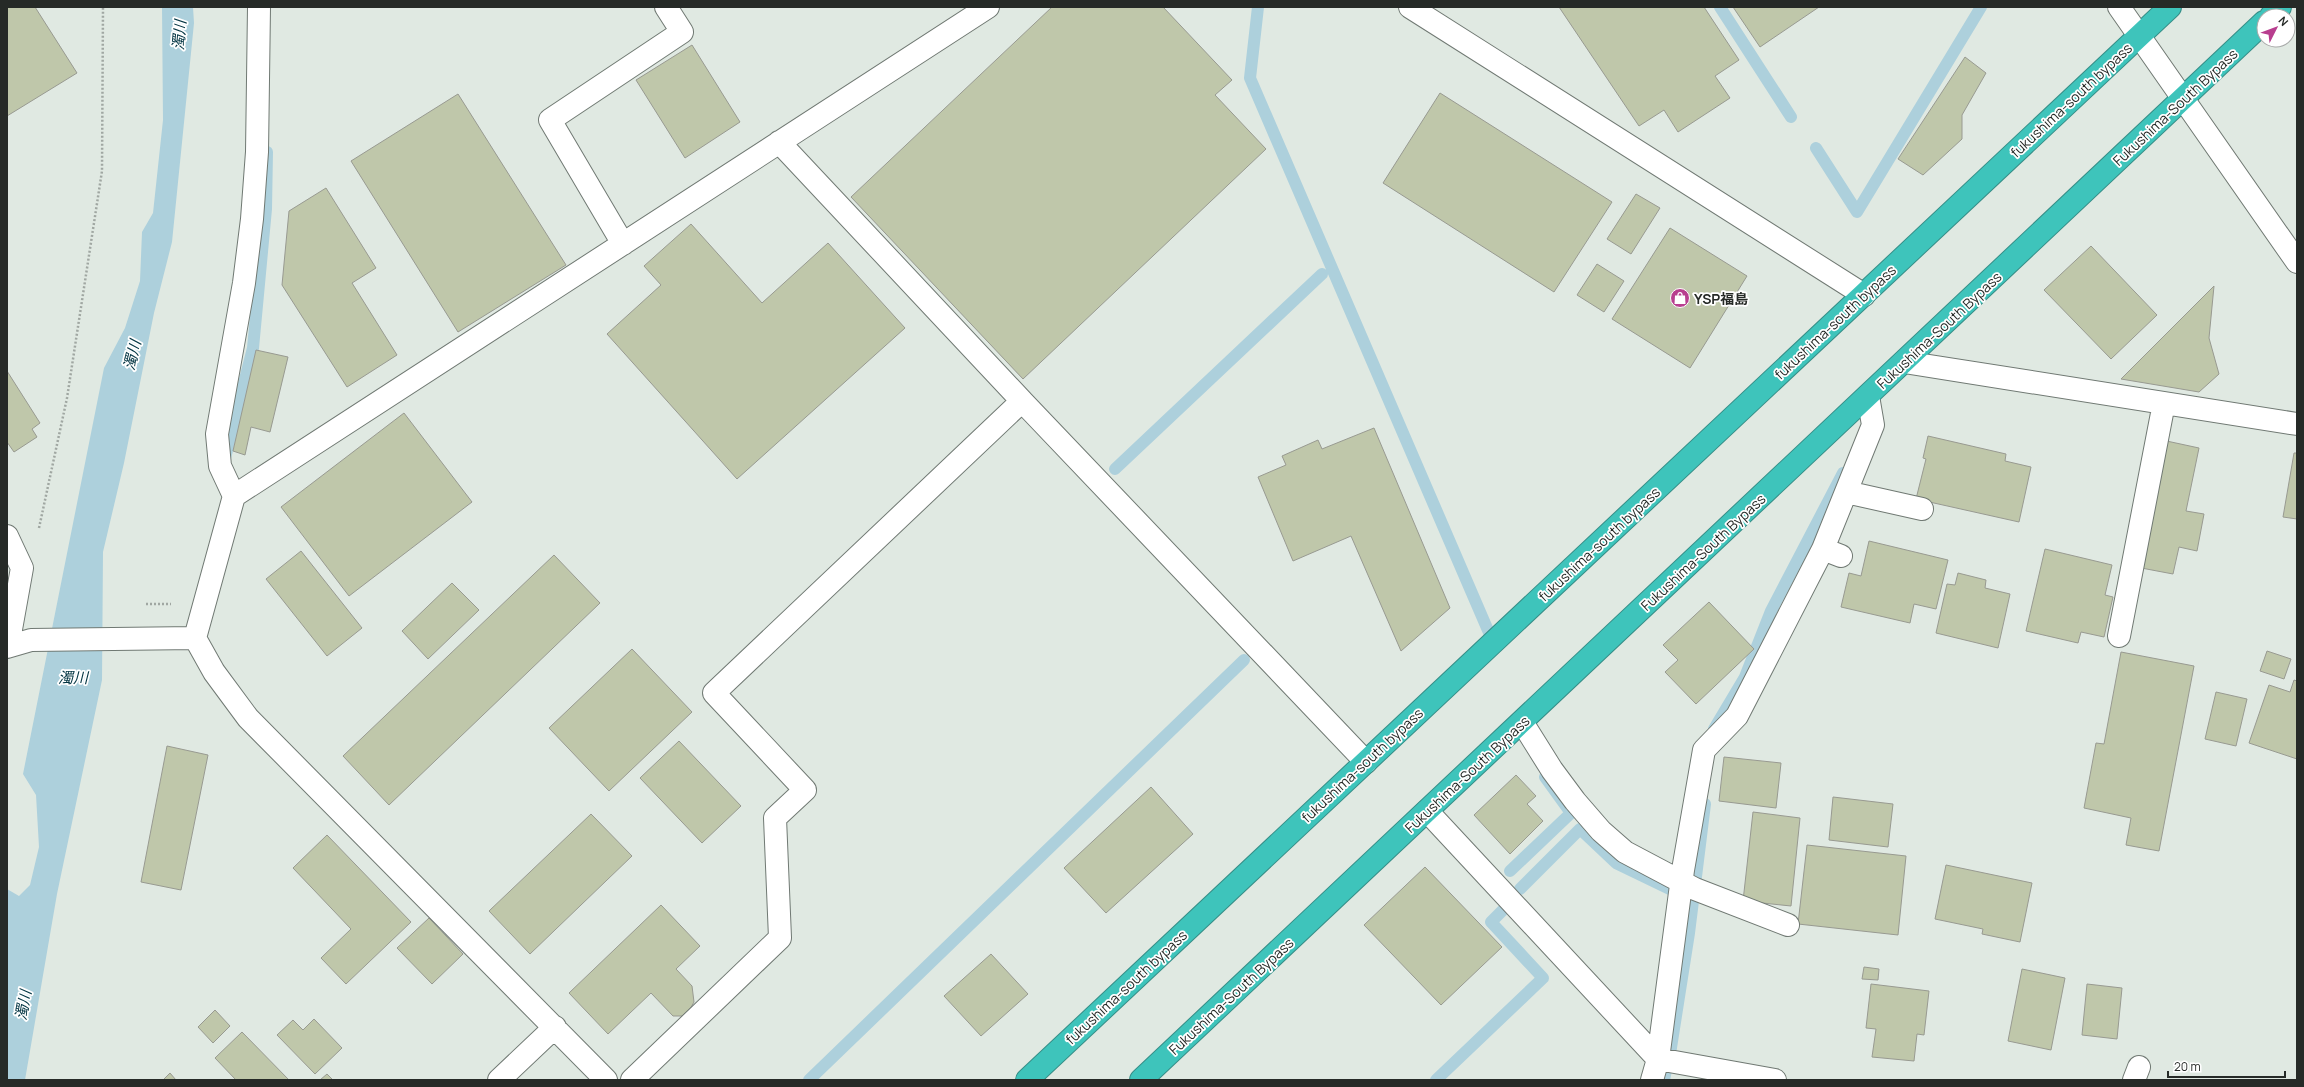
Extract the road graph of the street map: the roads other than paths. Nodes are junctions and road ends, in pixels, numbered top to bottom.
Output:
1 (259, 7) edge
2 (666, 7) edge
3 (988, 7) edge
4 (1410, 7) edge
5 (2119, 7) edge
6 (2170, 7) edge
7 (2256, 30) edge
8 (2139, 36) junction
9 (2184, 99) junction
10 (780, 142) junction
11 (623, 244) junction
12 (2297, 262) edge
13 (1864, 295) junction
14 (1904, 362) junction
15 (1868, 396) junction
16 (1022, 401) junction
17 (2164, 403) junction
18 (2297, 424) edge
19 (1846, 492) junction
20 (234, 496) junction
21 (1922, 509) dead end
22 (7, 536) edge
23 (2119, 636) dead end
24 (195, 638) junction
25 (8, 647) edge
26 (1522, 722) junction
27 (1366, 762) junction
28 (1427, 811) junction
29 (1682, 883) junction
30 (1788, 924) dead end
31 (555, 1028) junction
32 (1658, 1059) junction
33 (499, 1080) edge
34 (606, 1080) edge
35 (632, 1080) edge
36 (1027, 1080) edge
37 (1141, 1080) edge
38 (1652, 1080) edge
39 (1774, 1080) edge

1 - 20 street
2 - 11 street
3 - 10 street
4 - 13 street
5 - 8 street
6 - 8 highway, fukushima-south bypass
7 - 9 highway, Fukushima-South Bypass
8 - 9 street
8 - 13 highway, fukushima-south bypass
9 - 12 street
9 - 14 highway, Fukushima-South Bypass
10 - 11 street
10 - 16 street
11 - 20 street
13 - 27 highway, fukushima-south bypass
14 - 15 highway, Fukushima-South Bypass
14 - 17 street
15 - 19 street
15 - 26 highway, Fukushima-South Bypass
16 - 27 street
16 - 35 street
17 - 18 street
17 - 23 street
19 - 21 street
19 - 29 street
20 - 24 street
22 - 25 street
24 - 25 street
24 - 31 street
26 - 28 highway, Fukushima-South Bypass
26 - 29 street
27 - 36 highway, fukushima-south bypass
28 - 32 street
28 - 37 highway, Fukushima-South Bypass
29 - 30 street
29 - 32 street
31 - 33 street
31 - 34 street
32 - 38 street
32 - 39 street

